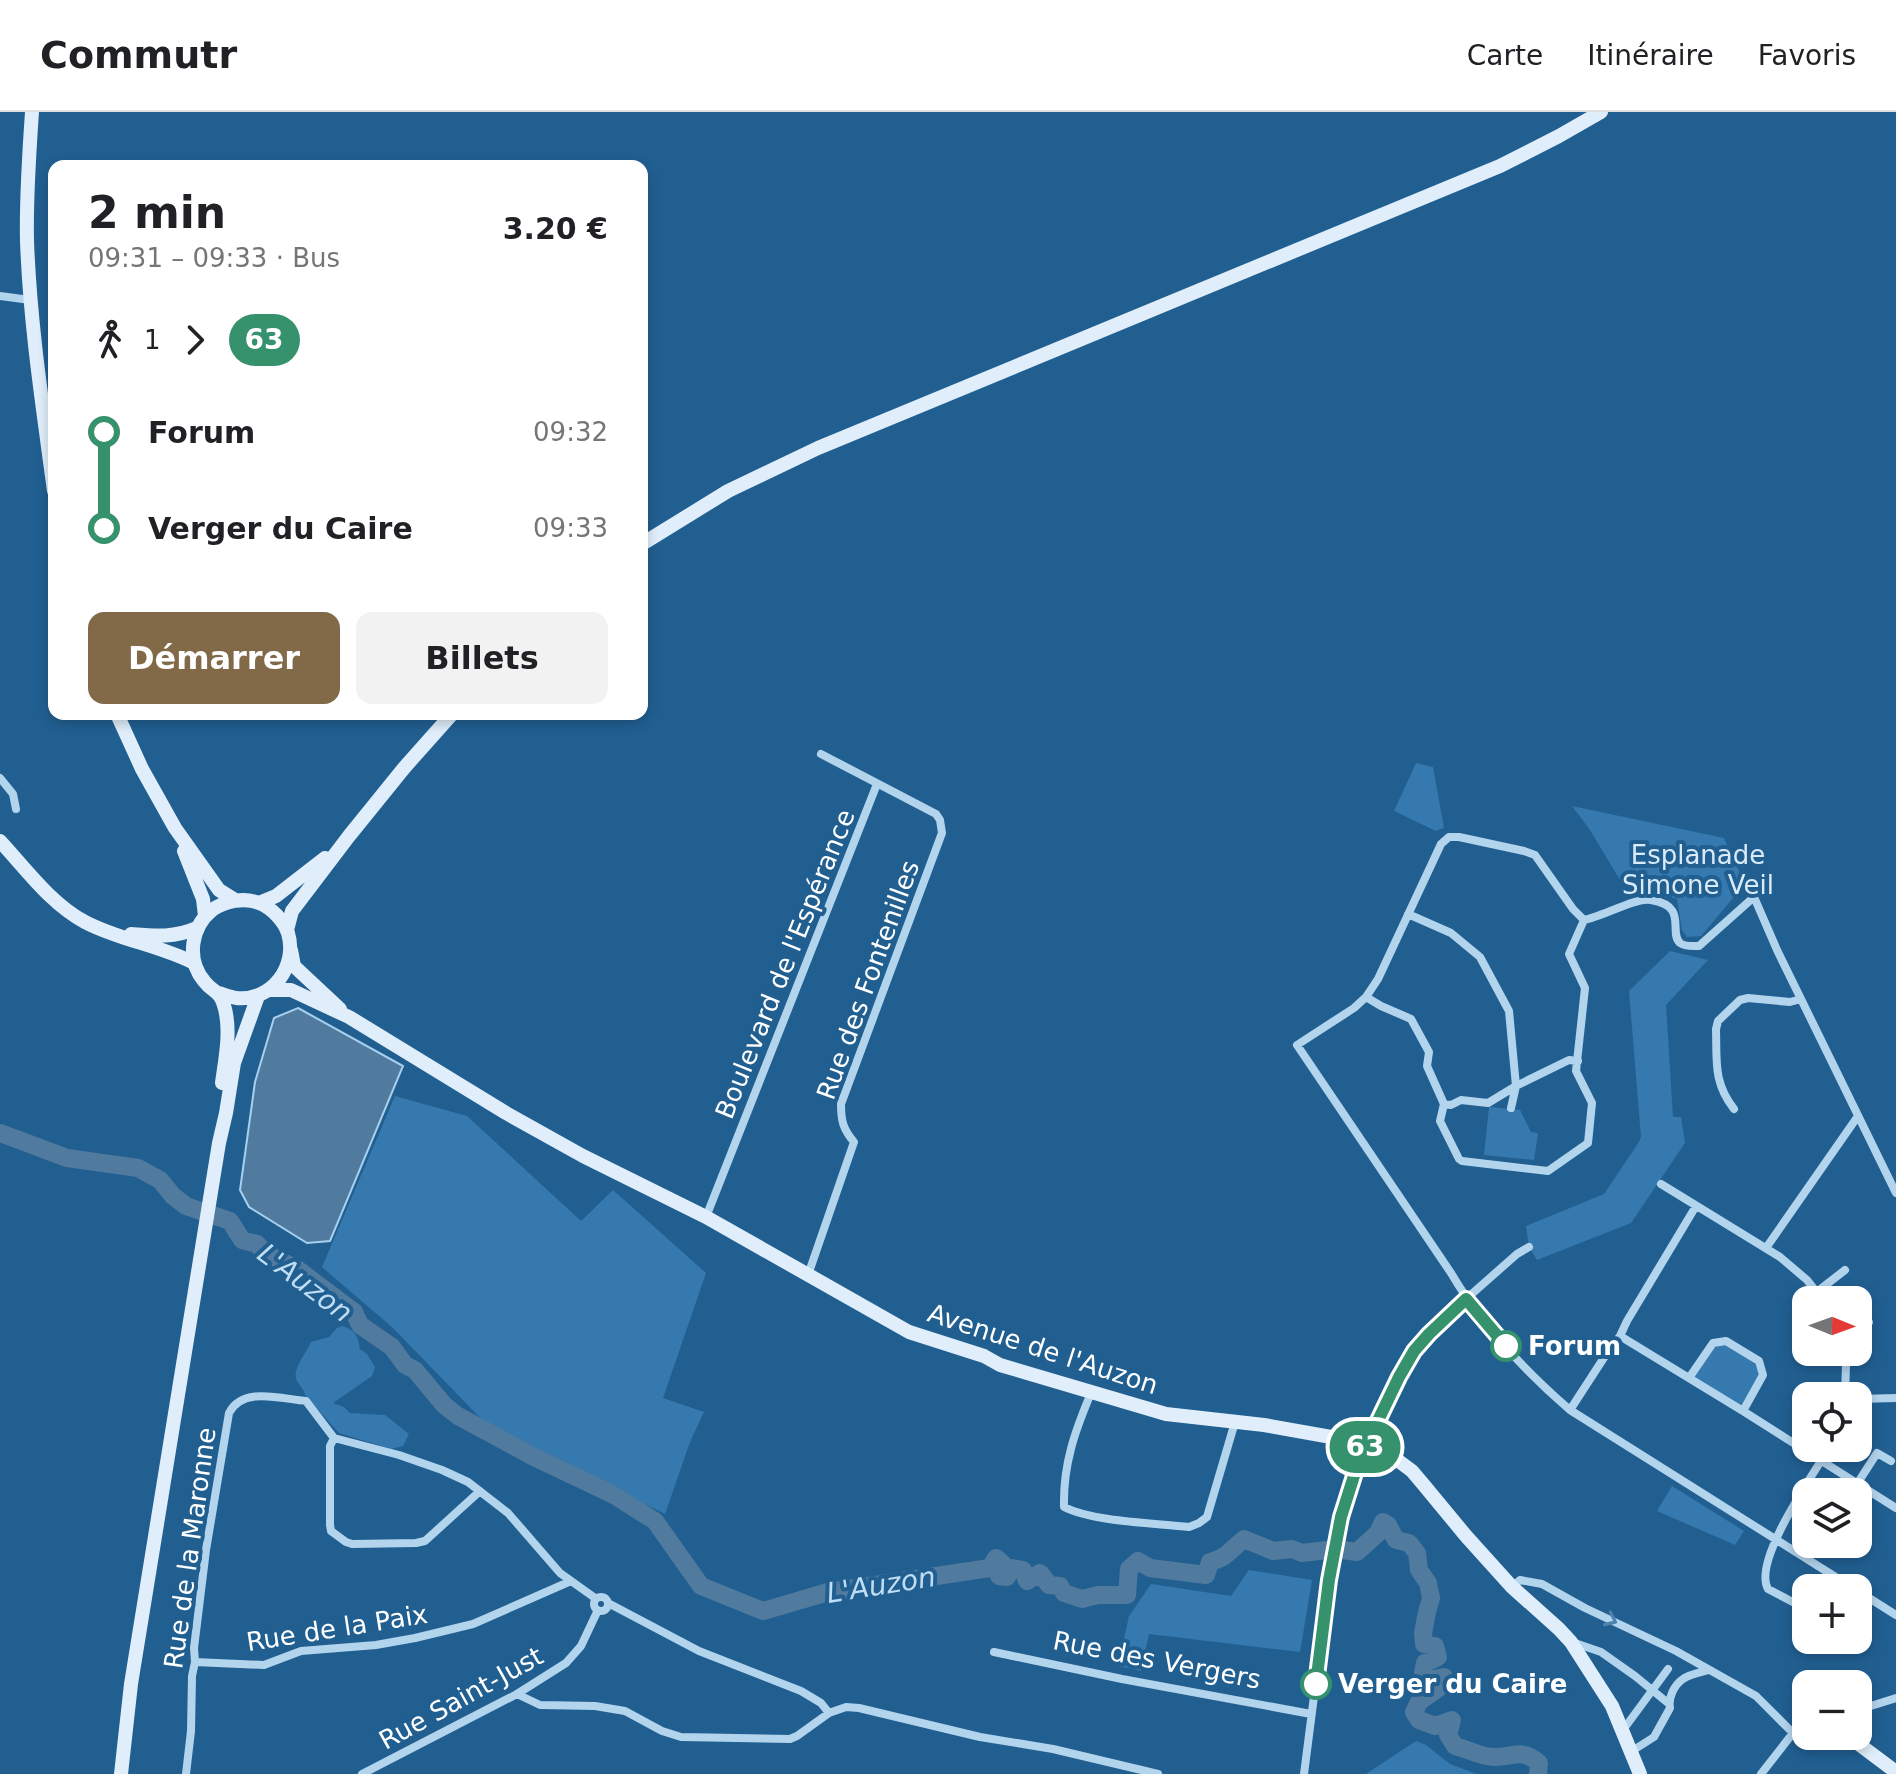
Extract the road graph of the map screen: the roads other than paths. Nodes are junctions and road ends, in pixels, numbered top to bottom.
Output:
1 (32, 112) edge
2 (1601, 112) edge
3 (0, 296) edge
4 (30, 300) junction
5 (48, 443) edge
6 (648, 540) edge
7 (120, 720) edge
8 (447, 720) edge
9 (821, 754) dead end
10 (0, 778) edge
11 (877, 784) junction
12 (16, 809) dead end
13 (175, 828) junction
14 (349, 836) junction
15 (0, 841) edge
16 (235, 900) junction
17 (259, 903) junction
18 (1408, 914) junction
19 (1584, 920) junction
20 (201, 922) junction
21 (287, 930) junction
22 (107, 932) junction
23 (291, 950) junction
24 (194, 963) junction
25 (219, 993) junction
26 (264, 993) junction
27 (1366, 997) junction
28 (1801, 999) junction
29 (349, 1017) junction
30 (1578, 1061) junction
31 (1516, 1086) junction
32 (1444, 1104) junction
33 (1511, 1108) dead end
34 (1734, 1109) dead end
35 (1858, 1116) junction
36 (219, 1143) junction
37 (1661, 1184) dead end
38 (1896, 1193) edge
39 (1696, 1206) junction
40 (706, 1217) junction
41 (1529, 1247) dead end
42 (1766, 1248) junction
43 (1845, 1270) dead end
44 (808, 1275) junction
45 (1812, 1286) edge
46 (1824, 1286) edge
47 (1466, 1299) junction
48 (1620, 1336) junction
49 (1689, 1378) junction
50 (1091, 1393) junction
51 (1896, 1398) edge
52 (1872, 1399) edge
53 (1570, 1410) junction
54 (1743, 1411) junction
55 (1235, 1422) junction
56 (334, 1438) junction
57 (1792, 1443) edge
58 (1366, 1445) junction
59 (1891, 1461) dead end
60 (1821, 1462) joint
61 (1847, 1478) edge
62 (1861, 1478) edge
63 (480, 1491) junction
64 (1872, 1493) edge
65 (1896, 1508) edge
66 (1775, 1540) junction
67 (1830, 1574) edge
68 (571, 1581) junction
69 (1512, 1587) junction
70 (595, 1598) junction
71 (1872, 1600) edge
72 (1792, 1602) edge
73 (608, 1603) junction
74 (598, 1610) junction
75 (1896, 1615) edge
76 (1571, 1642) junction
77 (994, 1652) dead end
78 (195, 1662) junction
79 (1668, 1669) dead end
80 (1709, 1670) junction
81 (1652, 1690) junction
82 (517, 1694) junction
83 (1896, 1698) edge
84 (1668, 1703) junction
85 (1872, 1706) edge
86 (829, 1713) junction
87 (1311, 1714) junction
88 (1623, 1730) junction
89 (1792, 1732) edge
90 (1792, 1734) edge
91 (1867, 1750) edge
92 (1632, 1751) junction
93 (1896, 1772) edge
94 (121, 1774) edge
95 (186, 1774) edge
96 (362, 1774) edge
97 (1158, 1774) edge
98 (1304, 1774) edge
99 (1640, 1774) edge
100 (1761, 1774) edge

1 - 4 main road
2 - 6 main road
3 - 4 street
4 - 5 main road
7 - 13 main road
8 - 14 main road
9 - 11 street, Boulevard de l'Espérance
10 - 12 street
11 - 40 street, Boulevard de l'Espérance
11 - 44 street, Rue des Fontenilles
13 - 16 main road
13 - 20 main road
14 - 17 main road
14 - 21 main road
15 - 22 main road
16 - 17 main road
16 - 20 main road
17 - 21 main road
18 - 19 street
18 - 27 street
18 - 31 street
19 - 28 street
19 - 30 street
20 - 22 main road
20 - 24 main road
21 - 23 main road
22 - 24 main road
23 - 26 main road
23 - 29 main road
24 - 25 main road
25 - 26 main road
25 - 36 main road
26 - 29 main road
26 - 36 main road
27 - 32 street
27 - 47 street
28 - 34 street
28 - 35 street
29 - 40 main road, Avenue de l'Auzon
30 - 31 street
30 - 32 street
31 - 32 street
31 - 33 street
35 - 38 street
35 - 42 street
36 - 94 main road
37 - 39 street
39 - 42 street
39 - 48 street
40 - 44 main road, Avenue de l'Auzon
41 - 47 street
42 - 45 street
43 - 46 street
44 - 50 main road, Avenue de l'Auzon
47 - 53 street
47 - 58 street
48 - 49 street
48 - 53 street
49 - 54 street
49 - 54 street
50 - 55 main road, Avenue de l'Auzon
50 - 55 street
51 - 52 street
53 - 66 street
54 - 57 street
55 - 58 main road, Avenue de l'Auzon
56 - 63 street
56 - 63 street
56 - 78 street, Rue de la Maronne
58 - 69 main road, Avenue de l'Auzon
58 - 87 street
59 - 62 street
60 - 61 street
60 - 66 street
63 - 68 street
64 - 65 street
66 - 67 street
66 - 72 street
68 - 70 street
68 - 78 street, Rue de la Paix
69 - 76 main road, Avenue de l'Auzon
69 -> 80 street
70 - 73 street
70 - 74 street
71 - 75 street
73 - 74 street
73 - 86 street
74 - 82 street, Rue Saint-Just
76 - 81 street
76 - 88 main road, Avenue de l'Auzon
77 - 87 street, Rue des Vergers
78 - 95 street, Rue de la Maronne
79 - 81 street
80 - 84 street
80 - 89 street
81 - 84 street
81 - 88 street
82 - 86 street
82 - 96 street, Rue Saint-Just
83 - 85 street
84 - 92 street
86 - 97 street
87 - 98 street
88 - 92 main road, Avenue de l'Auzon
90 - 100 street
91 - 93 main road
92 - 99 main road, Avenue de l'Auzon

